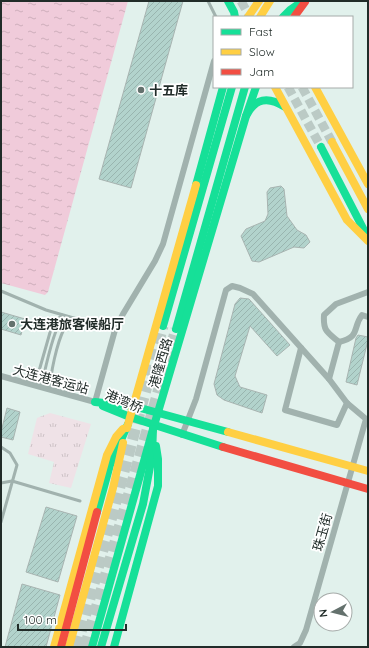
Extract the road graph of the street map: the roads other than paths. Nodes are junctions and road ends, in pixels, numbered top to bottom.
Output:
1 (208, 1) edge
2 (228, 1) edge
3 (259, 1) edge
4 (270, 1) edge
5 (304, 1) edge
6 (216, 16) edge
7 (235, 16) edge
8 (249, 16) edge
9 (261, 16) edge
10 (284, 16) edge
11 (291, 16) edge
12 (295, 16) edge
13 (213, 65) edge
14 (222, 88) edge
15 (232, 88) edge
16 (245, 88) edge
17 (256, 88) edge
18 (276, 88) edge
19 (316, 88) edge
20 (286, 108) junction
21 (246, 116) junction
22 (332, 142) tunnel mouth
23 (321, 147) tunnel mouth
24 (368, 184) edge
25 (368, 209) edge
26 (368, 238) edge
27 (368, 241) edge
28 (1, 291) edge
29 (368, 292) edge
30 (62, 315) junction
31 (69, 317) junction
32 (368, 317) edge
33 (76, 319) junction
34 (163, 326) tunnel mouth
35 (176, 329) tunnel mouth
36 (115, 330) junction
37 (339, 342) junction
38 (301, 348) junction
39 (1, 376) edge
40 (329, 379) junction
41 (34, 386) junction
42 (41, 388) junction
43 (51, 390) junction
44 (95, 402) junction
45 (347, 403) junction
46 (133, 406) junction
47 (158, 414) junction
48 (129, 420) junction
49 (187, 421) junction
50 (154, 427) junction
51 (182, 435) junction
52 (1, 447) edge
53 (368, 472) edge
54 (12, 481) junction
55 (1, 483) edge
56 (368, 489) edge
57 (80, 501) dead end
58 (1, 522) edge
59 (54, 647) edge
60 (61, 647) edge
61 (69, 647) edge
62 (92, 647) edge
63 (101, 647) edge
64 (114, 647) edge
65 (294, 647) edge

1 - 6 lane
2 - 7 main road
3 - 8 main road
4 - 9 main road
5 - 10 main road
5 - 11 main road
5 - 12 main road
13 - 36 street
14 - 46 main road, 港隆西路
15 - 34 main road
16 - 35 main road
17 - 21 main road, 港隆西路
18 - 20 main road
19 - 24 main road
20 - 21 main road
20 - 27 main road
21 - 47 main road, 港隆西路
22 - 25 main road
23 - 26 main road
28 - 30 lane
29 - 37 street
30 - 31 lane
30 - 41 lane
31 - 33 lane
31 - 42 lane
32 - 37 street
33 - 36 lane
33 - 43 lane
36 - 44 street
37 - 40 street
38 - 40 street
38 - 45 street
38 - 49 street
39 - 41 street, 大连港客运站
40 - 45 street
41 - 42 street, 大连港客运站
42 - 43 street, 大连港客运站
43 - 44 street, 大连港客运站
44 - 46 main road, 港湾桥
44 - 48 main road, 港湾桥
45 - 65 street, 珠玉街
46 - 47 main road, 港湾桥
46 - 48 main road, 港隆西路
47 - 49 main road, 港湾桥
47 - 50 main road, 港隆西路
48 - 50 main road, 港湾桥
48 - 59 main road
48 - 60 main road
48 - 61 main road, 港隆西路
49 - 51 street
49 - 53 main road, 港湾桥, bridge
50 - 51 main road, 港湾桥
50 - 62 main road, 港隆西路
50 - 63 main road
50 - 64 main road
51 - 56 main road, 港湾桥, bridge
52 - 54 lane
54 - 55 lane
54 - 57 lane
54 - 58 lane

